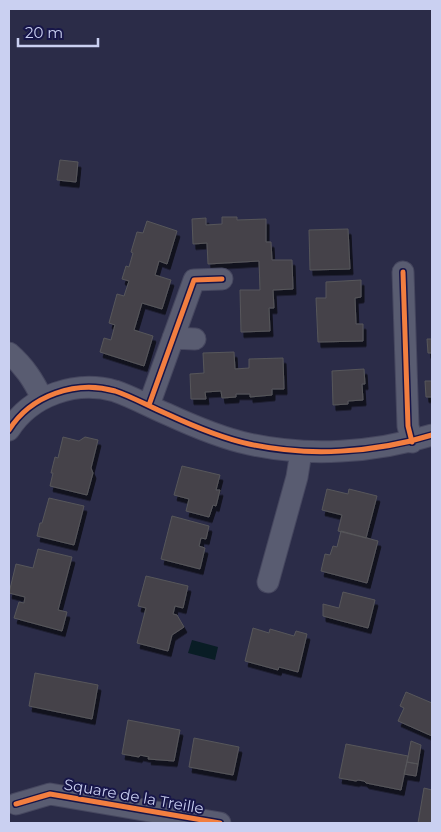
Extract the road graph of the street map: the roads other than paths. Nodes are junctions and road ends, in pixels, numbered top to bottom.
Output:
1 (403, 272) dead end
2 (222, 280) dead end
3 (172, 338) junction
4 (195, 339) dead end
5 (9, 354) edge
6 (42, 398) junction
7 (149, 405) junction
8 (9, 430) edge
9 (432, 435) edge
10 (412, 442) junction
11 (301, 452) junction
12 (268, 582) dead end
13 (13, 807) edge
14 (220, 823) edge

1 - 10 street
2 - 3 street
3 - 4 street
3 - 7 street
5 - 6 street
6 - 7 street
6 - 8 street
7 - 11 street
9 - 10 street
10 - 11 street
11 - 12 street
13 - 14 street, Square de la Treille

